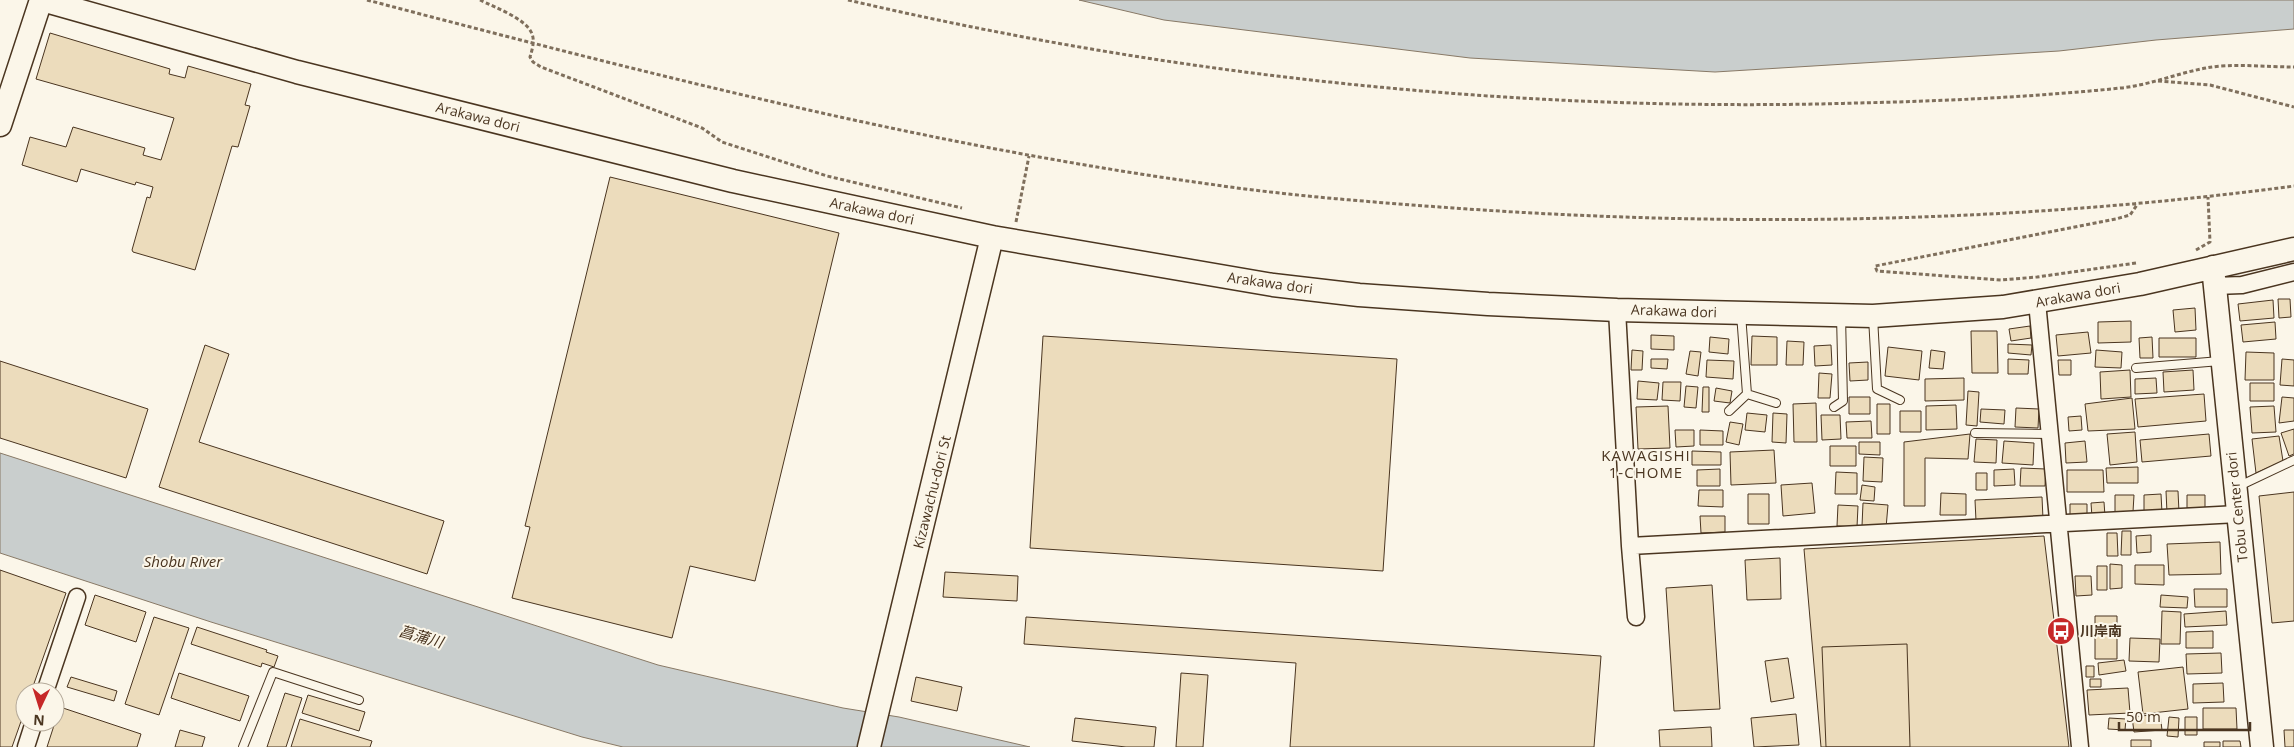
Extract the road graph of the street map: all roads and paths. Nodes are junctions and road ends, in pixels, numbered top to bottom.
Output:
1 (41, 0) edge
2 (367, 0) edge
3 (480, 0) edge
4 (848, 0) edge
5 (533, 44) junction
6 (2294, 67) edge
7 (2155, 81) junction
8 (2294, 108) edge
9 (0, 125) edge
10 (1030, 156) junction
11 (2294, 186) edge
12 (2208, 197) junction
13 (2138, 204) junction
14 (963, 209) dead end
15 (1002, 239) junction
16 (2294, 249) edge
17 (2144, 262) dead end
18 (2294, 272) edge
19 (2188, 274) junction
20 (2214, 277) junction
21 (2037, 302) junction
22 (1617, 310) junction
23 (1741, 314) junction
24 (1841, 316) junction
25 (1873, 316) junction
26 (2222, 360) junction
27 (2136, 368) dead end
28 (1747, 394) junction
29 (1900, 400) dead end
30 (1776, 403) dead end
31 (1834, 407) dead end
32 (1729, 412) dead end
33 (1975, 433) dead end
34 (2050, 434) junction
35 (2294, 460) edge
36 (2235, 488) junction
37 (2238, 514) junction
38 (2058, 523) junction
39 (1630, 546) junction
40 (77, 596) dead end
41 (1636, 617) dead end
42 (48, 682) edge
43 (359, 700) dead end
44 (31, 732) edge
45 (26, 747) edge
46 (244, 747) edge
47 (869, 747) edge
48 (2080, 747) edge
49 (2262, 747) edge

1 - 9 street
1 - 15 street, Arakawa dori
2 - 5 path
3 - 5 path
4 - 7 path
5 - 10 path
5 - 14 path
6 - 7 path
7 - 8 path
10 - 13 path
10 - 15 path
11 - 12 path
12 - 13 path
12 - 19 path
13 - 17 path
15 - 22 street, Arakawa dori
15 - 47 street, Kizawachu-dori St
16 - 20 street, Arakawa dori
18 - 20 street
19 - 20 street, Arakawa dori
19 - 21 street, Arakawa dori
20 - 26 street, Tobu Center dori
21 - 25 street, Arakawa dori
21 - 34 street
22 - 23 street, Arakawa dori
22 - 39 street
23 - 24 street, Arakawa dori
23 - 28 lane
24 - 25 street, Arakawa dori
24 - 31 lane
25 - 29 lane
26 - 27 lane
26 - 36 street, Tobu Center dori
28 - 30 lane
28 - 32 lane
33 - 34 lane
34 - 38 street
35 - 36 lane
36 - 37 street, Tobu Center dori
37 - 38 street
37 - 49 street, Tobu Center dori
38 - 39 street
38 - 48 street
39 - 41 street
40 - 42 street
43 - 46 lane
44 - 45 street

